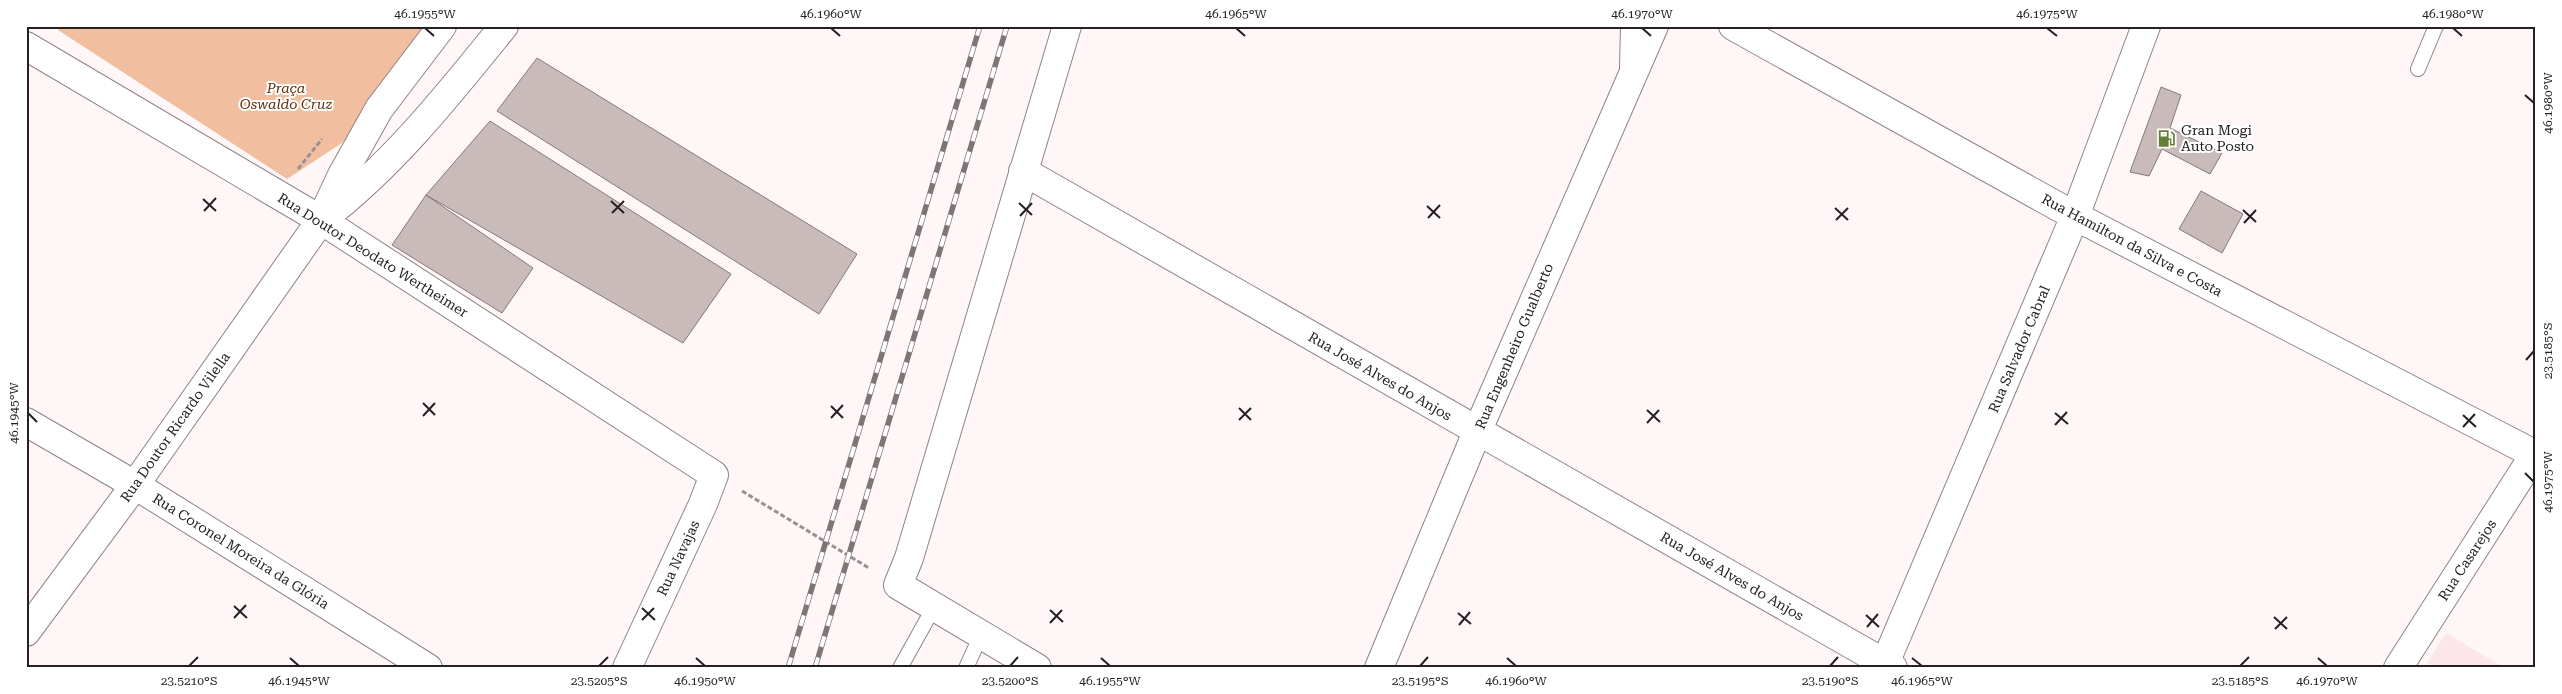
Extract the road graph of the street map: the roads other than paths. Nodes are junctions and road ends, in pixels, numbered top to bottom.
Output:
1 (442, 26) edge
2 (504, 26) edge
3 (1067, 26) edge
4 (1635, 26) edge
5 (1654, 26) edge
6 (1733, 26) edge
7 (2146, 26) edge
8 (2436, 26) edge
9 (26, 46) edge
10 (1634, 68) junction
11 (2418, 69) dead end
12 (1023, 171) junction
13 (2075, 216) junction
14 (321, 220) junction
15 (26, 422) edge
16 (1477, 432) junction
17 (2535, 454) edge
18 (714, 475) joint
19 (135, 485) junction
20 (934, 607) junction
21 (26, 632) edge
22 (981, 634) junction
23 (1887, 666) edge
24 (428, 668) edge
25 (627, 668) edge
26 (900, 668) edge
27 (966, 668) edge
28 (1036, 668) edge
29 (1379, 668) edge
30 (2398, 668) edge

1 - 14 street
2 - 14 street
3 - 12 street
4 - 10 street
5 - 10 street, Rua Engenheiro Gualberto
6 - 13 street, Rua Hamilton da Silva e Costa
7 - 13 street, Rua Salvador Cabral
8 - 11 lane
9 - 14 street, Rua Doutor Deodato Wertheimer
10 - 16 street, Rua Engenheiro Gualberto
12 - 16 street, Rua José Alves do Anjos
12 - 20 street
13 - 17 street, Rua Hamilton da Silva e Costa
13 - 23 street, Rua Salvador Cabral
14 - 18 street, Rua Doutor Deodato Wertheimer
14 - 19 street, Rua Doutor Ricardo Vilella
15 - 19 street, Rua Coronel Moreira da Glória
16 - 23 street, Rua José Alves do Anjos
16 - 29 street, Rua Engenheiro Gualberto
17 - 30 street, Rua Casarejos
18 - 25 street, Rua Navajas
19 - 21 street, Rua Doutor Ricardo Vilella
19 - 24 street, Rua Coronel Moreira da Glória
20 - 22 street
20 - 26 lane
22 - 27 lane
22 - 28 street

